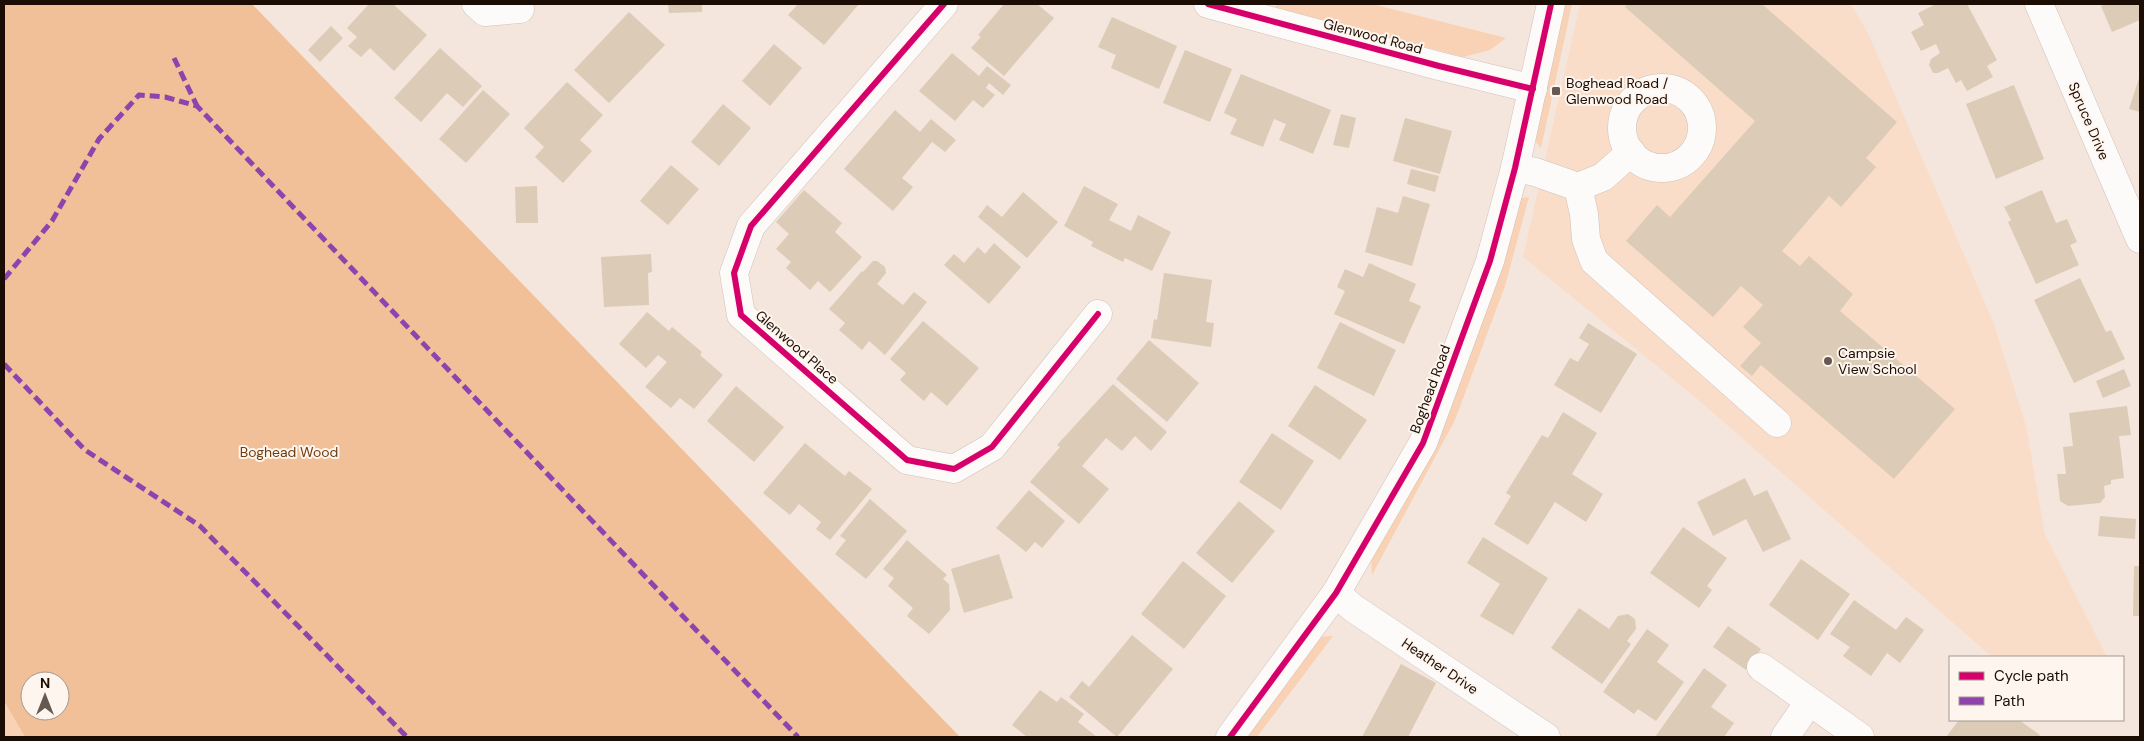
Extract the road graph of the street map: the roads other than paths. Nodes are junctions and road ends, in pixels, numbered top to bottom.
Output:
1 (476, 4) edge
2 (944, 4) edge
3 (1551, 4) edge
4 (2039, 4) edge
5 (1218, 5) edge
6 (520, 9) dead end
7 (1533, 89) junction
8 (1631, 152) dead end
9 (1515, 168) junction
10 (1578, 187) junction
11 (2138, 226) edge
12 (1098, 314) dead end
13 (1777, 422) dead end
14 (1336, 593) junction
15 (1761, 667) dead end
16 (1809, 702) junction
17 (1230, 737) edge
18 (1546, 737) edge
19 (1785, 737) edge
20 (1860, 737) edge

1 - 6 street
2 - 12 street, Glenwood Place
3 - 7 street, Boghead Road
4 - 11 street, Spruce Drive
5 - 7 street, Glenwood Road
7 - 9 street, Boghead Road
8 - 10 street
9 - 10 street
9 - 14 street, Boghead Road
10 - 13 street
14 - 17 street, Boghead Road
14 - 18 street, Heather Drive
15 - 16 street
16 - 19 street
16 - 20 street

